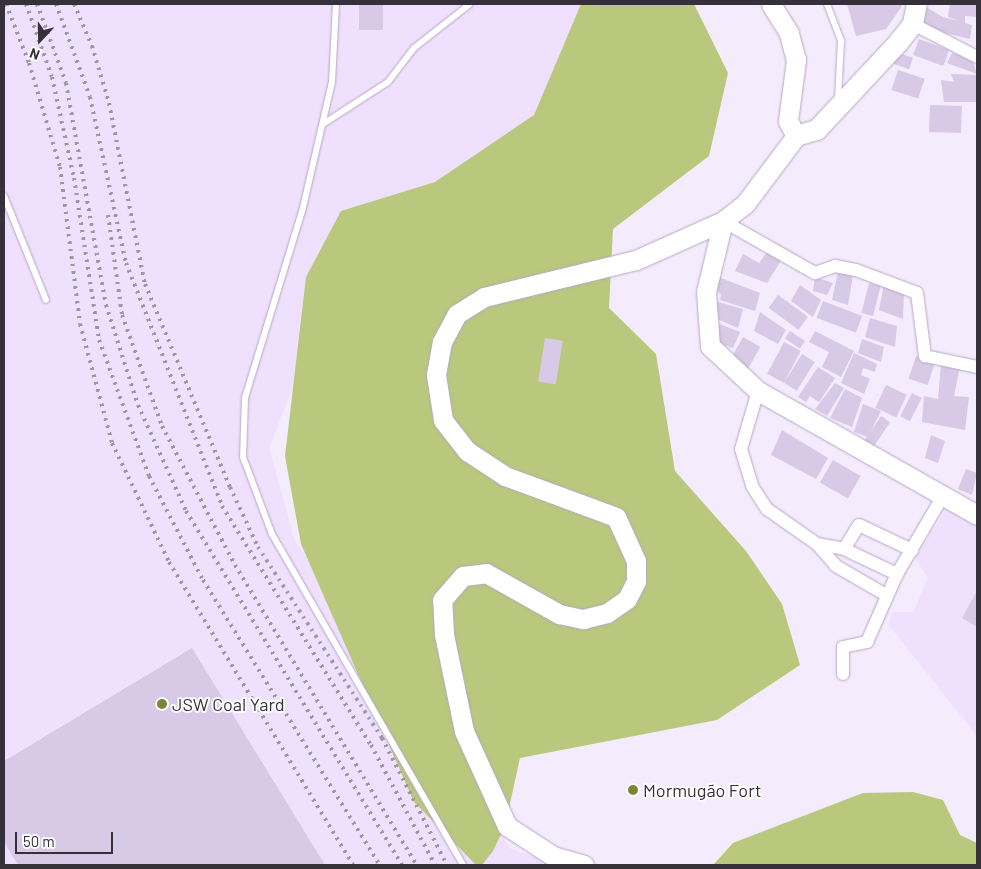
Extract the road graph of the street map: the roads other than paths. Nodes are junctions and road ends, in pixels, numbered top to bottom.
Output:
1 (336, 4) edge
2 (470, 4) edge
3 (771, 4) edge
4 (827, 4) edge
5 (917, 4) edge
6 (912, 24) junction
7 (977, 57) edge
8 (837, 108) junction
9 (323, 124) junction
10 (796, 136) junction
11 (4, 196) edge
12 (723, 221) junction
13 (46, 300) dead end
14 (977, 367) edge
15 (758, 391) junction
16 (944, 496) junction
17 (977, 516) edge
18 (817, 544) junction
19 (844, 549) junction
20 (912, 550) junction
21 (897, 574) junction
22 (886, 595) junction
23 (843, 674) dead end
24 (463, 865) edge
25 (584, 865) edge

1 - 9 lane
2 - 9 lane
3 - 10 street
4 - 8 lane
5 - 6 main road
6 - 7 street
6 - 8 main road
8 - 10 main road
9 - 24 lane
10 - 12 street
11 - 13 lane
12 - 14 street
12 - 15 street
12 - 25 street
15 - 16 street
15 - 18 street
16 - 17 street
16 - 20 street
18 - 19 street
18 - 22 street
19 - 20 street
19 - 21 street
20 - 21 street
21 - 22 street
22 - 23 street

